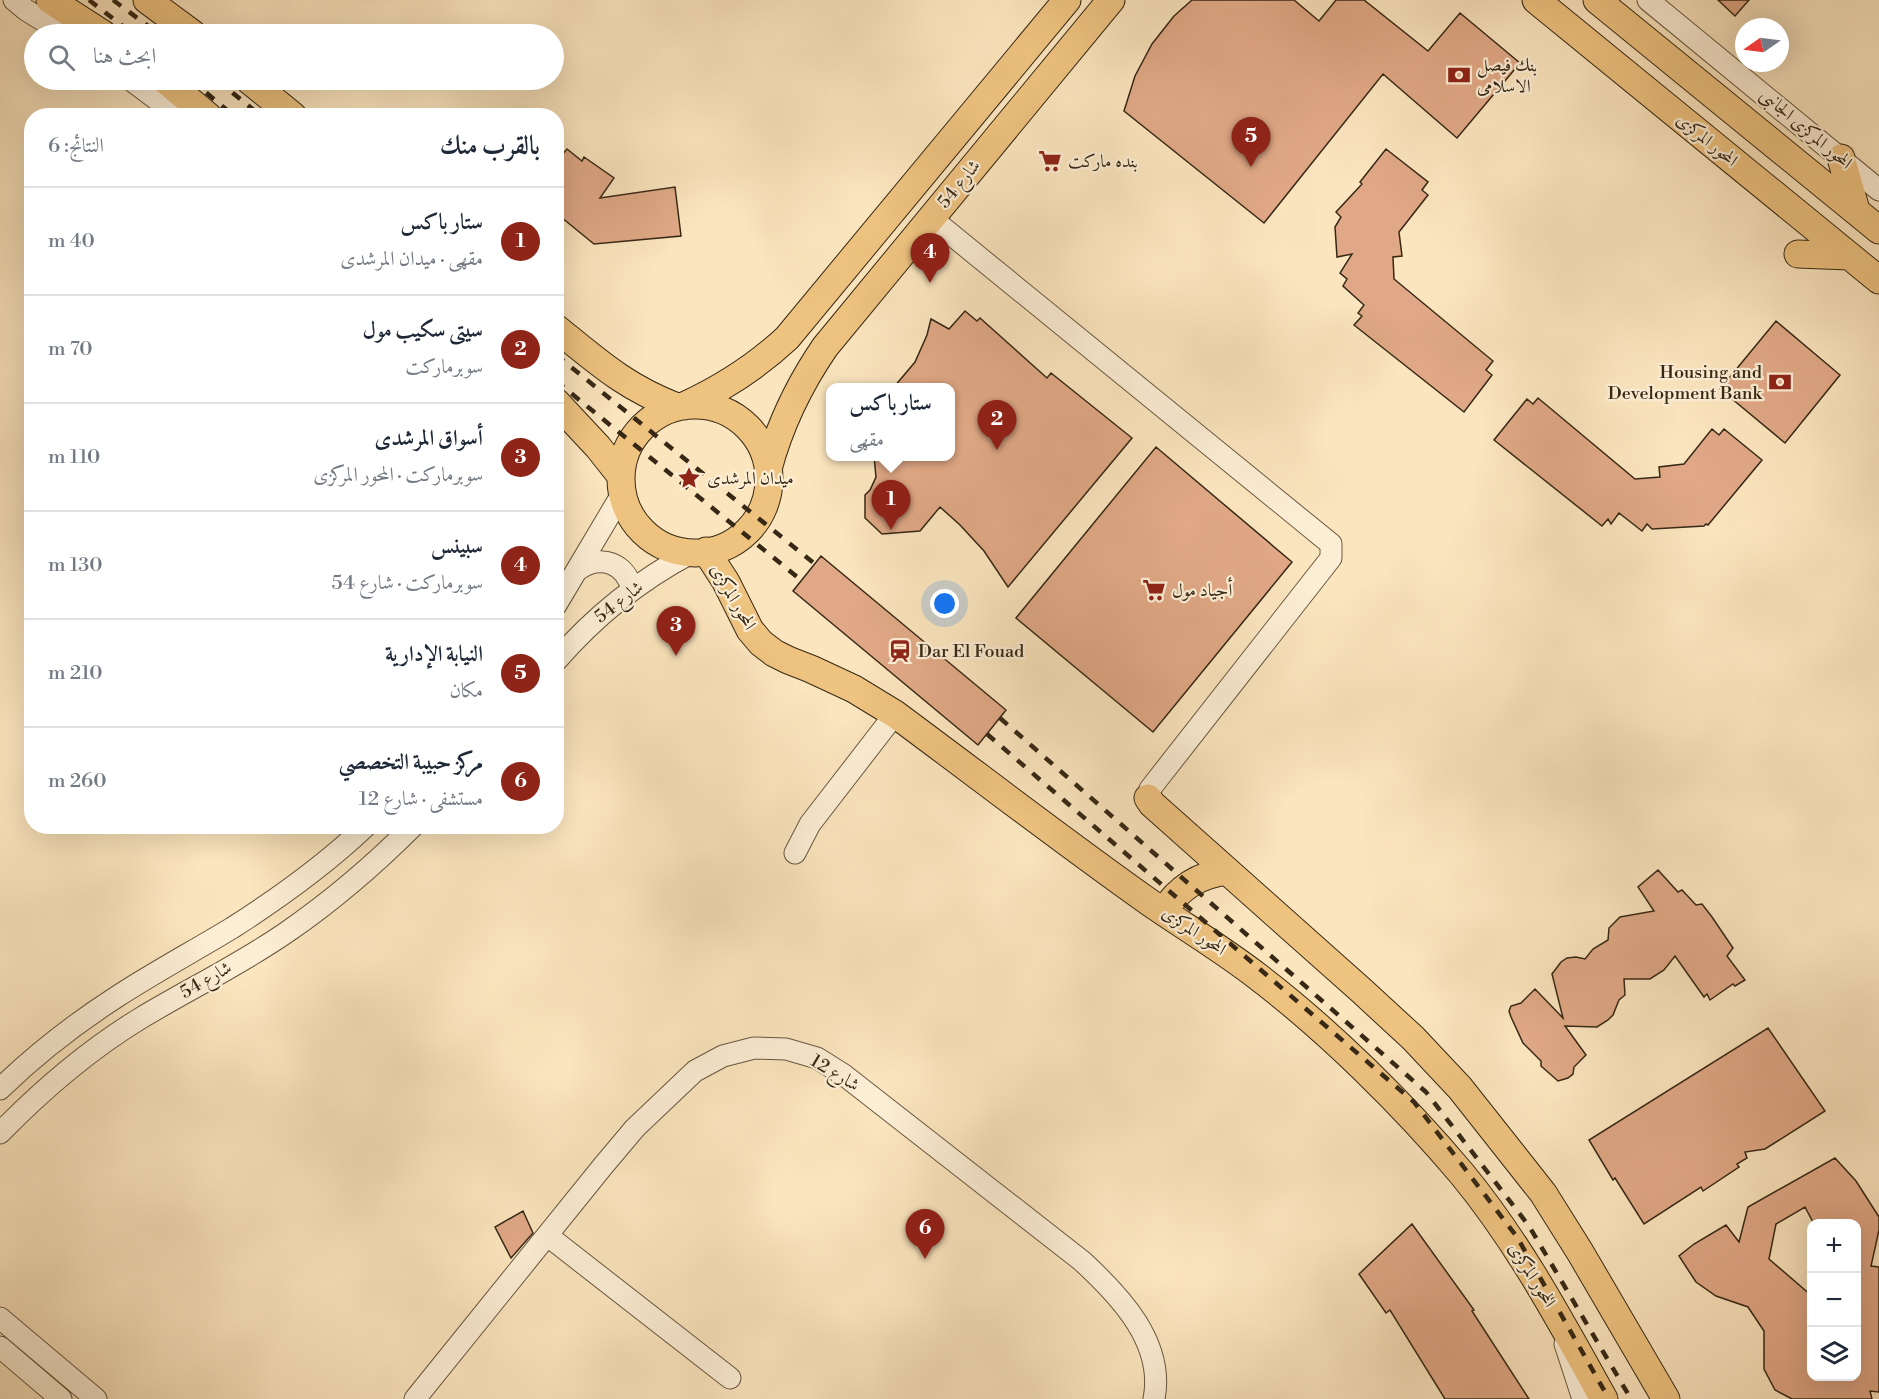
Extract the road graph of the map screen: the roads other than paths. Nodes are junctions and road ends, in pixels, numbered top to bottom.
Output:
1 (14, 0) edge
2 (50, 0) edge
3 (147, 0) edge
4 (1067, 0) edge
5 (1110, 0) edge
6 (1536, 0) edge
7 (1597, 0) edge
8 (1648, 0) edge
9 (49, 24) edge
10 (87, 24) edge
11 (179, 24) edge
12 (144, 90) edge
13 (177, 90) edge
14 (261, 90) edge
15 (168, 108) edge
16 (198, 108) edge
17 (283, 108) edge
18 (1841, 158) junction
19 (1879, 190) edge
20 (1856, 210) junction
21 (931, 218) junction
22 (1879, 230) edge
23 (1798, 254) dead end
24 (1849, 256) junction
25 (1879, 280) edge
26 (564, 335) edge
27 (772, 352) junction
28 (803, 380) junction
29 (680, 407) junction
30 (564, 411) edge
31 (768, 469) junction
32 (622, 485) junction
33 (698, 552) junction
34 (579, 569) junction
35 (632, 591) junction
36 (564, 592) edge
37 (564, 652) edge
38 (895, 714) junction
39 (1148, 798) joint
40 (357, 834) edge
41 (405, 834) edge
42 (795, 853) dead end
43 (1227, 872) junction
44 (1164, 911) junction
45 (0, 1089) edge
46 (0, 1133) edge
47 (548, 1236) junction
48 (1558, 1317) junction
49 (0, 1318) edge
50 (0, 1347) edge
51 (730, 1378) dead end
52 (61, 1399) edge
53 (96, 1399) edge
54 (415, 1399) edge
55 (1154, 1399) edge
56 (1583, 1399) edge
57 (1604, 1399) edge
58 (1666, 1399) edge

1 - 9 street
2 - 10 main road
3 - 11 main road
4 - 27 main road, شارع 54
5 - 21 main road, شارع 54
6 - 24 main road, المحور المركزى
7 - 20 main road
8 - 18 street, المحور المركزى الجانبى
12 - 15 street
13 - 16 main road
14 - 17 main road
18 - 19 street, المحور المركزى الجانبى
18 - 20 main road
20 - 22 main road
21 - 28 main road, شارع 54
21 - 39 street
23 - 24 main road
24 - 25 main road, المحور المركزى
26 - 29 main road
27 - 28 main road
27 - 29 main road, شارع 54
28 - 31 main road, شارع 54
29 - 31 main road
29 - 32 main road
30 - 32 main road
31 - 33 main road
32 - 33 main road
32 - 34 street
33 - 35 street, شارع 54
33 - 38 main road, المحور المركزى
34 - 35 street
34 - 36 street
35 - 37 street, شارع 54
38 - 42 street
38 - 44 main road, المحور المركزى
39 - 43 main road
40 - 45 street, شارع 54
41 - 46 street, شارع 54
43 - 44 main road
43 - 58 main road
44 - 48 main road, المحور المركزى
47 - 51 street
47 - 54 street, شارع 12
47 - 55 street, شارع 12
48 - 56 street
48 - 57 main road, المحور المركزى
49 - 53 street
50 - 52 street

